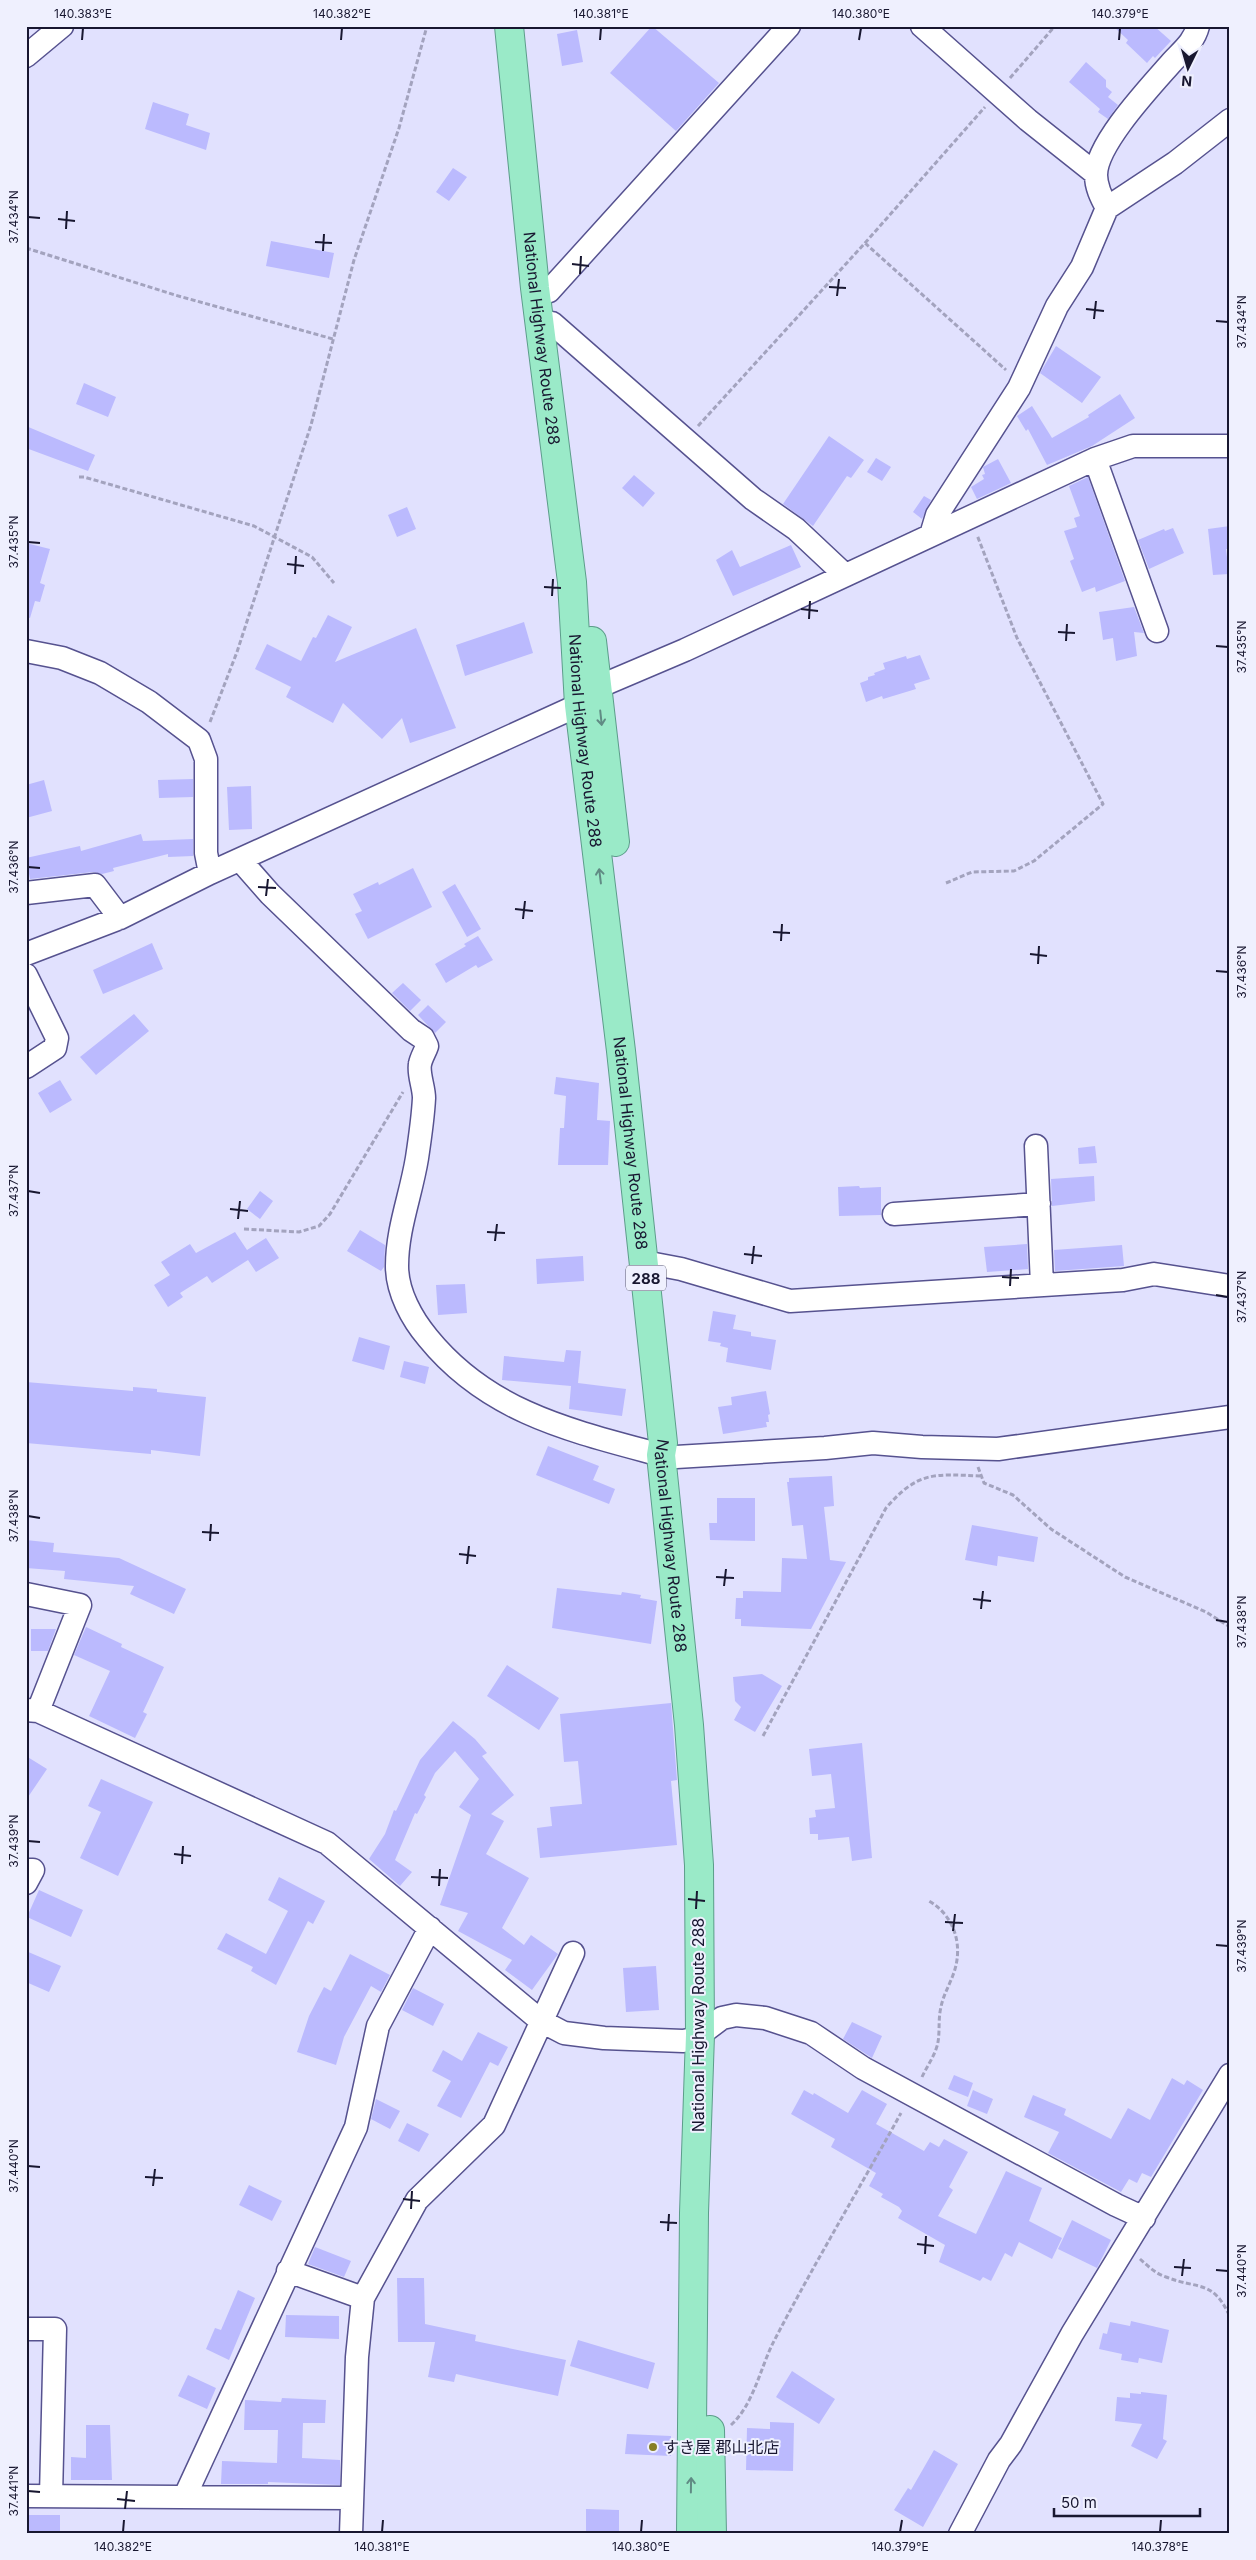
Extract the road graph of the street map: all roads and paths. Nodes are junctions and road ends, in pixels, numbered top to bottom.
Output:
1 (62, 26) edge
2 (426, 26) edge
3 (509, 26) edge
4 (521, 26) edge
5 (789, 26) edge
6 (922, 26) edge
7 (1055, 26) edge
8 (1198, 26) edge
9 (26, 56) edge
10 (997, 93) junction
11 (1230, 120) edge
12 (1096, 174) junction
13 (1107, 208) junction
14 (866, 243) junction
15 (26, 248) edge
16 (549, 291) junction
17 (552, 323) junction
18 (333, 339) junction
19 (1021, 384) junction
20 (686, 439) junction
21 (1230, 446) edge
22 (1095, 459) junction
23 (78, 478) dead end
24 (969, 516) junction
25 (932, 535) junction
26 (275, 536) junction
27 (845, 576) junction
28 (334, 583) dead end
29 (1157, 631) dead end
30 (26, 651) edge
31 (589, 696) junction
32 (199, 740) junction
33 (241, 860) junction
34 (210, 873) junction
35 (946, 884) dead end
36 (26, 893) edge
37 (120, 918) junction
38 (26, 954) edge
39 (26, 975) edge
40 (420, 1064) junction
41 (26, 1067) edge
42 (1036, 1146) dead end
43 (1039, 1204) junction
44 (894, 1214) dead end
45 (244, 1229) dead end
46 (649, 1263) junction
47 (1042, 1285) junction
48 (1229, 1289) edge
49 (1230, 1417) edge
50 (974, 1450) junction
51 (668, 1456) junction
52 (980, 1476) junction
53 (26, 1594) edge
54 (1230, 1627) edge
55 (32, 1710) edge
56 (763, 1736) dead end
57 (26, 1870) edge
58 (26, 1883) edge
59 (929, 1901) dead end
60 (430, 1928) junction
61 (573, 1953) dead end
62 (541, 2020) junction
63 (707, 2030) junction
64 (1230, 2075) edge
65 (912, 2094) junction
66 (1144, 2218) junction
67 (1125, 2248) junction
68 (288, 2271) junction
69 (363, 2298) junction
70 (1230, 2317) edge
71 (26, 2329) edge
72 (710, 2434) junction
73 (26, 2496) edge
74 (51, 2496) junction
75 (185, 2496) junction
76 (351, 2498) junction
77 (351, 2534) edge
78 (691, 2534) edge
79 (712, 2534) edge
80 (960, 2534) edge

1 - 9 street
2 - 18 path
3 - 31 highway, National Highway Route 288 / 288
4 - 16 highway, National Highway Route 288 / 288
5 - 16 street
6 - 10 street
7 - 10 path
8 - 12 street
10 - 12 street
10 - 14 path
11 - 13 street
12 - 13 street
13 - 19 street
14 - 19 path
14 - 20 path
15 - 18 path
16 - 17 highway, National Highway Route 288 / 288
17 - 20 street
17 - 31 highway, National Highway Route 288 / 288
18 - 26 path
19 - 25 street
20 - 27 street
21 - 22 street
22 - 24 street
22 - 29 street
23 - 26 path
24 - 25 street
24 - 35 path
25 - 27 street
26 - 28 path
26 - 32 path
27 - 31 street
30 - 32 street
31 - 33 street
31 - 46 highway, National Highway Route 288 / 288
32 - 34 street
33 - 34 street
33 - 40 street
34 - 37 street
36 - 37 street
37 - 38 street
39 - 41 street
40 - 45 path
40 - 51 street
42 - 43 street
43 - 44 street
43 - 47 street
46 - 47 street
46 - 51 highway, National Highway Route 288 / 288
47 - 48 street
49 - 50 street
50 - 51 street
50 - 52 path
51 - 63 highway, National Highway Route 288 / 288
52 - 54 path
52 - 56 path
53 - 55 street
55 - 60 street
57 - 58 street
59 - 65 path
60 - 62 street
60 - 68 street
61 - 62 street
62 - 63 street
62 - 69 street
63 - 65 street
63 - 72 highway, National Highway Route 288 / 288
78 -> 63 highway, National Highway Route 288 / 288
64 - 66 street
65 - 66 street
65 - 72 path
66 - 67 street
67 - 70 path
67 - 80 street
68 - 69 street
68 - 75 street
69 - 76 street
71 - 74 street
72 - 79 highway, National Highway Route 288 / 288
73 - 74 street
74 - 75 street
75 - 76 street
76 - 77 street

